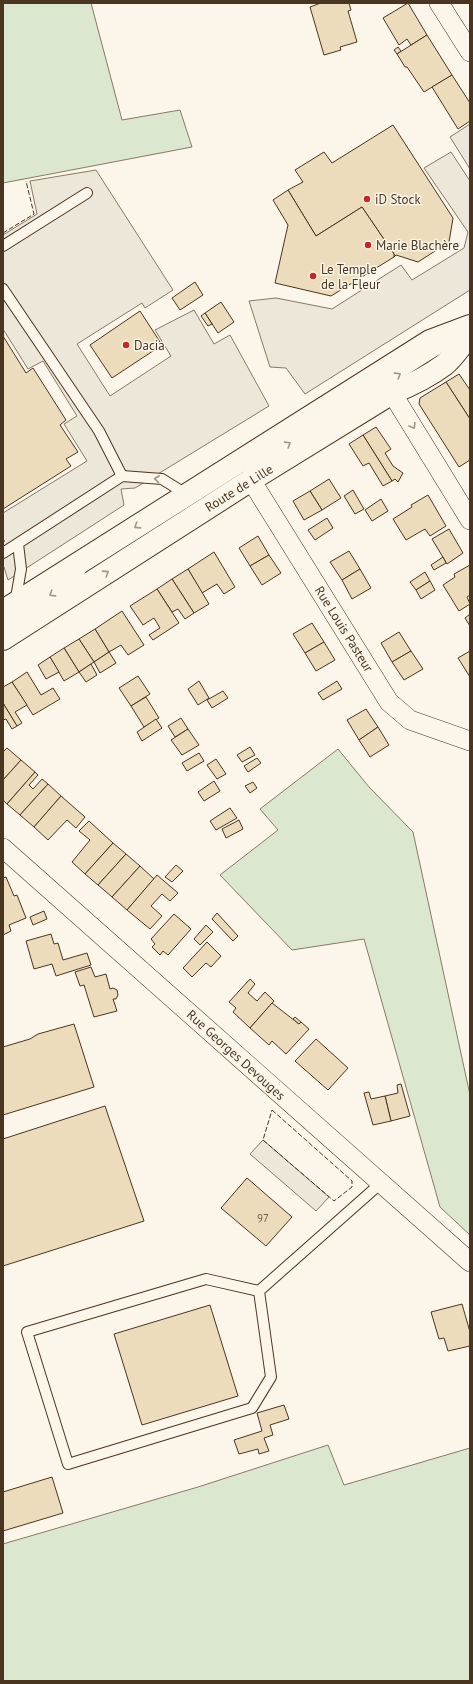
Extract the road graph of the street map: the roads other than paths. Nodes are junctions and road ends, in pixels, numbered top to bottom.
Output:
1 (439, 3) edge
2 (463, 24) edge
3 (470, 52) edge
4 (87, 193) dead end
5 (3, 246) edge
6 (3, 289) edge
7 (470, 326) edge
8 (470, 329) edge
9 (470, 334) edge
10 (392, 393) junction
11 (122, 476) junction
12 (246, 476) junction
13 (186, 494) junction
14 (470, 520) edge
15 (157, 530) dead end
16 (18, 544) junction
17 (145, 548) junction
18 (3, 554) edge
19 (88, 557) junction
20 (9, 608) edge
21 (3, 625) edge
22 (3, 639) edge
23 (470, 741) edge
24 (3, 848) edge
25 (381, 1183) junction
26 (470, 1262) edge
27 (259, 1291) junction

1 - 2 street
2 - 3 street
4 - 5 lane
6 - 11 lane
7 - 13 main road, Route de Lille
12 -> 8 lane
9 - 10 main road, Route de Lille
10 - 12 main road, Route de Lille
10 -> 14 street
13 -> 11 lane
11 - 16 lane
12 - 17 main road, Route de Lille
12 - 23 street, Rue Louis Pasteur
13 -> 19 main road, Route de Lille
15 - 17 lane
16 - 18 lane
16 - 20 lane
22 -> 17 main road, Route de Lille
19 - 20 main road, Route de Lille
19 -> 21 lane
24 - 25 street, Rue Georges Devouges
25 - 26 street, Rue Georges Devouges
25 - 27 lane
27 - 27 lane

